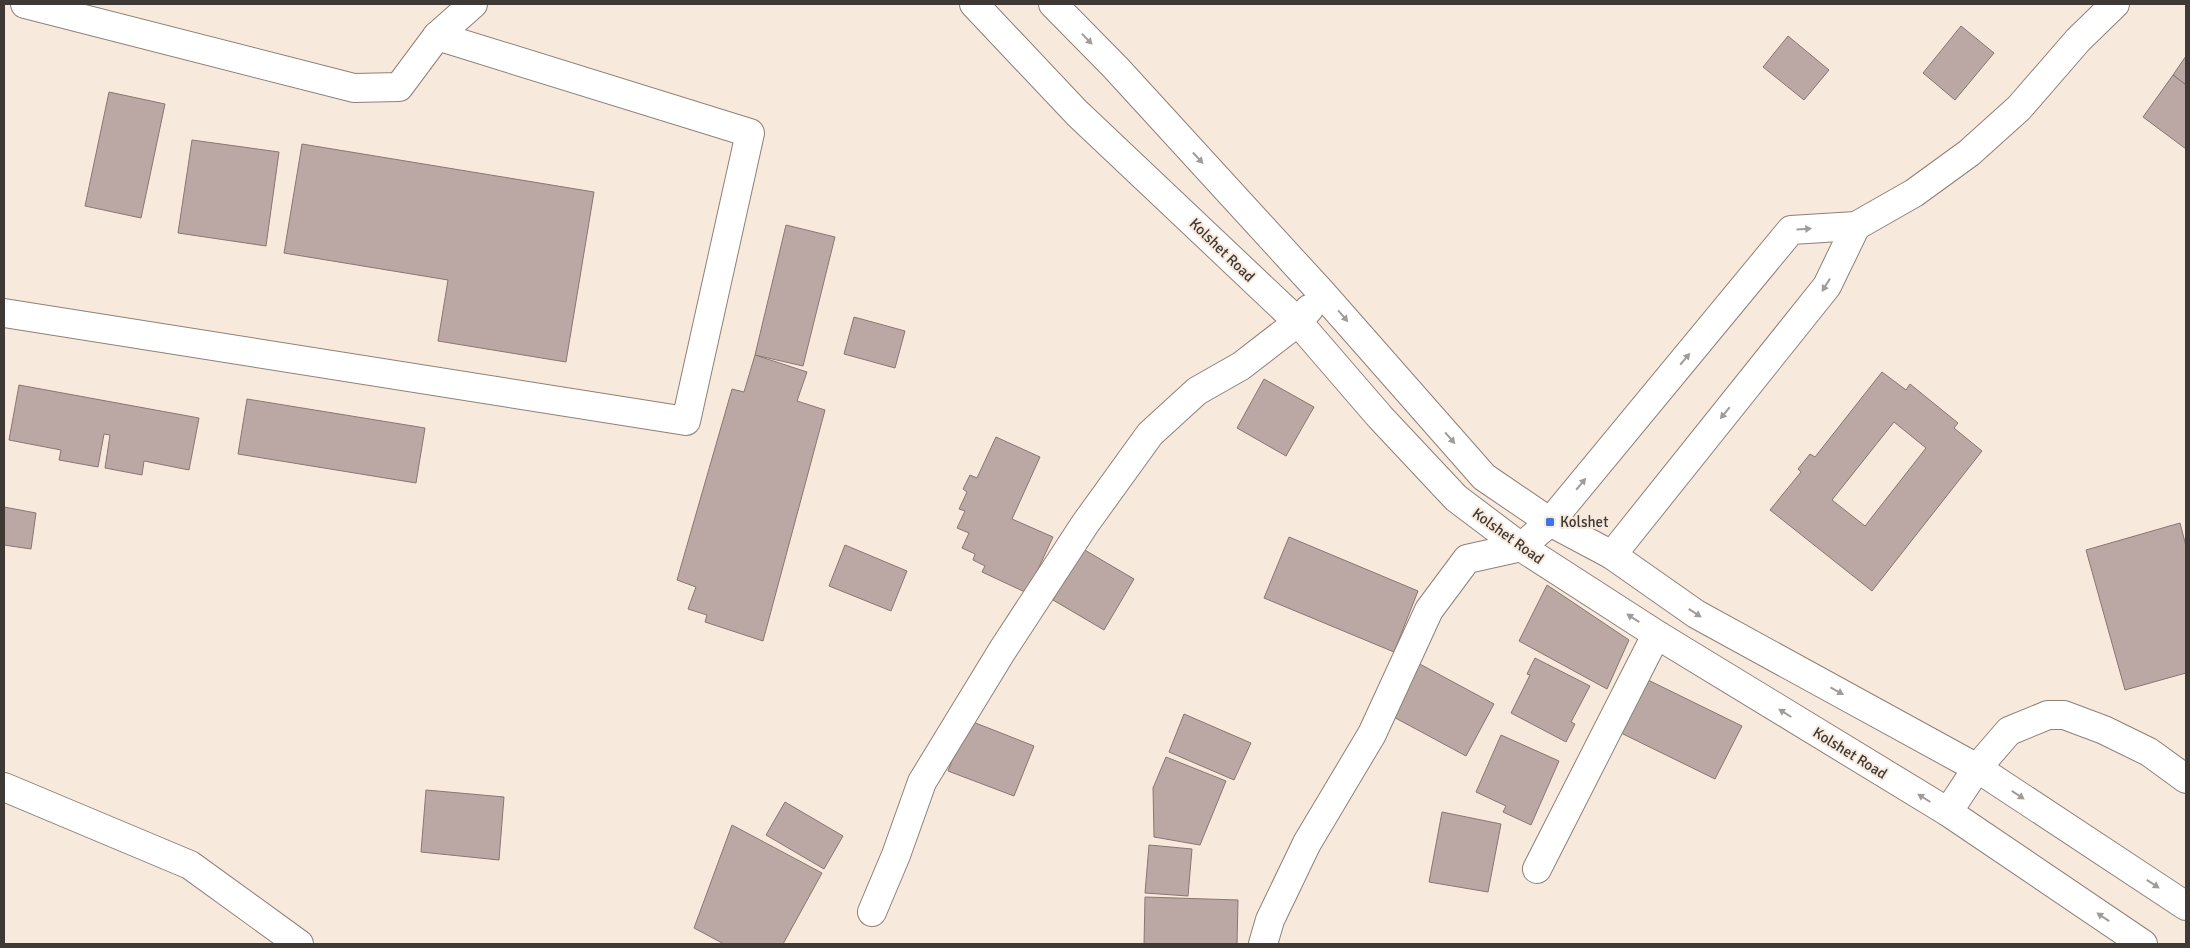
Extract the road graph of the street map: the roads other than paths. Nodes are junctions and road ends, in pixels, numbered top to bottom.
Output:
1 (25, 4) edge
2 (473, 4) edge
3 (974, 4) edge
4 (1053, 4) edge
5 (2085, 4) edge
6 (2114, 4) edge
7 (437, 36) junction
8 (2078, 40) junction
9 (1856, 226) junction
10 (1322, 293) junction
11 (4, 313) edge
12 (1298, 322) junction
13 (1550, 522) junction
14 (1521, 547) junction
15 (1612, 555) junction
16 (1659, 636) junction
17 (1977, 768) junction
18 (2186, 779) edge
19 (4, 787) edge
20 (1948, 812) junction
21 (1537, 869) dead end
22 (2186, 906) edge
23 (872, 912) dead end
24 (299, 944) edge
25 (1263, 944) edge
26 (2143, 944) edge

1 - 7 street
2 - 7 street
3 - 12 street, Kolshet Road
4 -> 10 street
5 - 8 street
6 - 8 street
7 - 11 street
8 - 9 street
13 -> 9 street
9 -> 15 street
10 - 12 street
10 -> 13 street
12 - 14 street, Kolshet Road
12 - 23 street
13 - 14 street
13 - 15 street
16 -> 14 street, Kolshet Road
14 - 25 street
15 -> 17 street
20 -> 16 street, Kolshet Road
16 - 21 street
17 - 18 street
17 - 20 street
17 -> 22 street
19 - 24 street
26 -> 20 street, Kolshet Road

